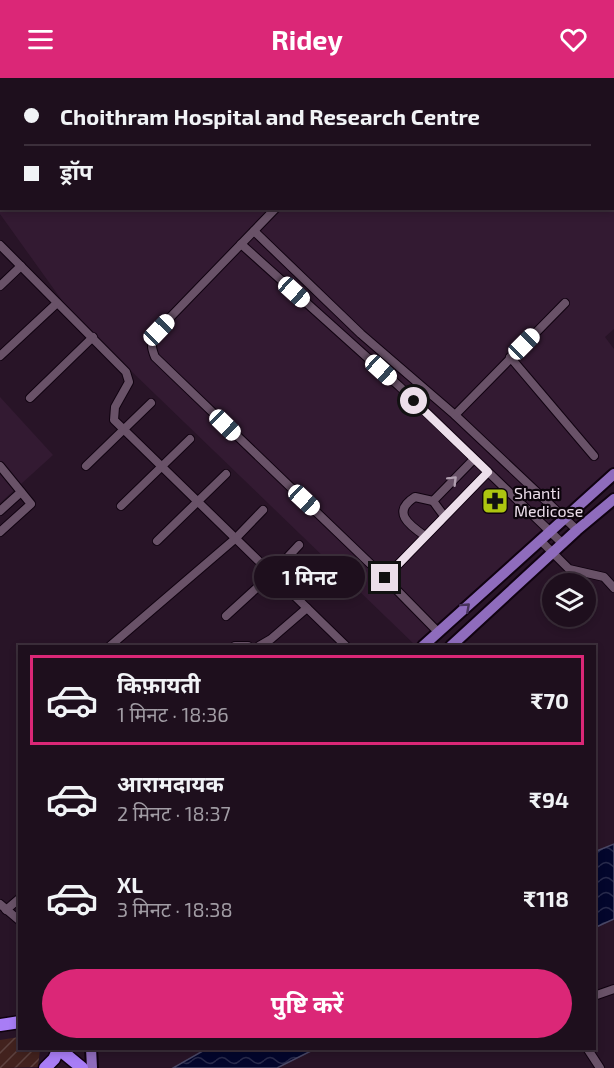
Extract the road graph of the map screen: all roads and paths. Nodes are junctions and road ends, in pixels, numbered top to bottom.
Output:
1 (274, 210) edge
2 (254, 231) junction
3 (241, 244) junction
4 (0, 245) edge
5 (21, 266) junction
6 (0, 286) edge
7 (57, 303) junction
8 (565, 303) dead end
9 (93, 337) junction
10 (0, 356) edge
11 (510, 357) junction
12 (410, 374) junction
13 (399, 386) junction
14 (30, 398) dead end
15 (151, 404) dead end
16 (455, 415) junction
17 (124, 430) junction
18 (190, 438) dead end
19 (594, 456) dead end
20 (474, 459) junction
21 (0, 466) edge
22 (86, 466) dead end
23 (161, 466) junction
24 (488, 472) junction
25 (226, 474) dead end
26 (614, 474) edge
27 (21, 492) junction
28 (614, 499) edge
29 (198, 501) junction
30 (433, 501) junction
31 (121, 506) dead end
32 (263, 510) dead end
33 (0, 511) edge
34 (444, 516) junction
35 (564, 518) junction
36 (550, 530) junction
37 (577, 530) junction
38 (0, 532) edge
39 (424, 536) junction
40 (236, 538) junction
41 (540, 540) junction
42 (157, 541) dead end
43 (563, 544) junction
44 (300, 545) dead end
45 (554, 553) junction
46 (272, 574) junction
47 (385, 578) junction
48 (614, 588) edge
49 (307, 608) junction
50 (226, 616) dead end
51 (438, 632) junction
52 (111, 645) edge
53 (261, 645) edge
54 (345, 645) edge
55 (424, 645) edge
56 (452, 645) edge
57 (18, 899) edge
58 (3, 907) edge
59 (18, 919) edge
60 (614, 989) edge
61 (596, 995) edge
62 (18, 1022) edge
63 (0, 1025) edge
64 (58, 1050) edge
65 (60, 1050) edge
66 (92, 1050) edge
67 (588, 1050) edge
68 (45, 1068) edge
69 (82, 1068) edge
70 (92, 1068) edge
71 (600, 1068) edge

1 - 2 street
2 - 3 street
2 - 12 street
3 - 13 street
3 - 47 street
4 - 5 street
5 - 6 street
5 - 7 street
7 - 9 street
7 - 10 street
8 - 11 street
9 - 14 street
9 - 17 street
11 - 16 street
11 - 19 street
12 - 13 street
12 - 16 street
13 - 20 street
15 - 17 street
16 - 35 street
17 - 22 street
17 - 23 street
18 - 23 street
20 - 24 street
30 -> 20 street
21 - 27 street
23 - 29 street
23 - 31 street
24 - 34 street
24 - 36 street
25 - 29 street
26 - 35 main road
27 - 33 street
27 - 38 street
28 - 37 main road
29 - 40 street
29 - 42 street
30 - 34 street
30 - 39 street
32 - 40 street
34 - 39 street
35 - 36 main road
35 - 37 street
36 - 41 main road
36 - 43 street
37 - 43 main road
39 - 47 street
40 - 46 street
40 - 52 street
41 - 45 street
51 -> 41 main road
43 - 45 main road
44 - 46 street
45 - 48 street
45 - 56 main road
46 - 49 street
46 - 50 street
47 - 51 street
49 - 53 street
49 - 54 street
51 - 55 main road
57 - 58 street
58 - 59 street
60 - 61 street
62 - 63 highway
64 - 68 highway
65 - 69 highway
66 - 70 main road
67 - 71 street

